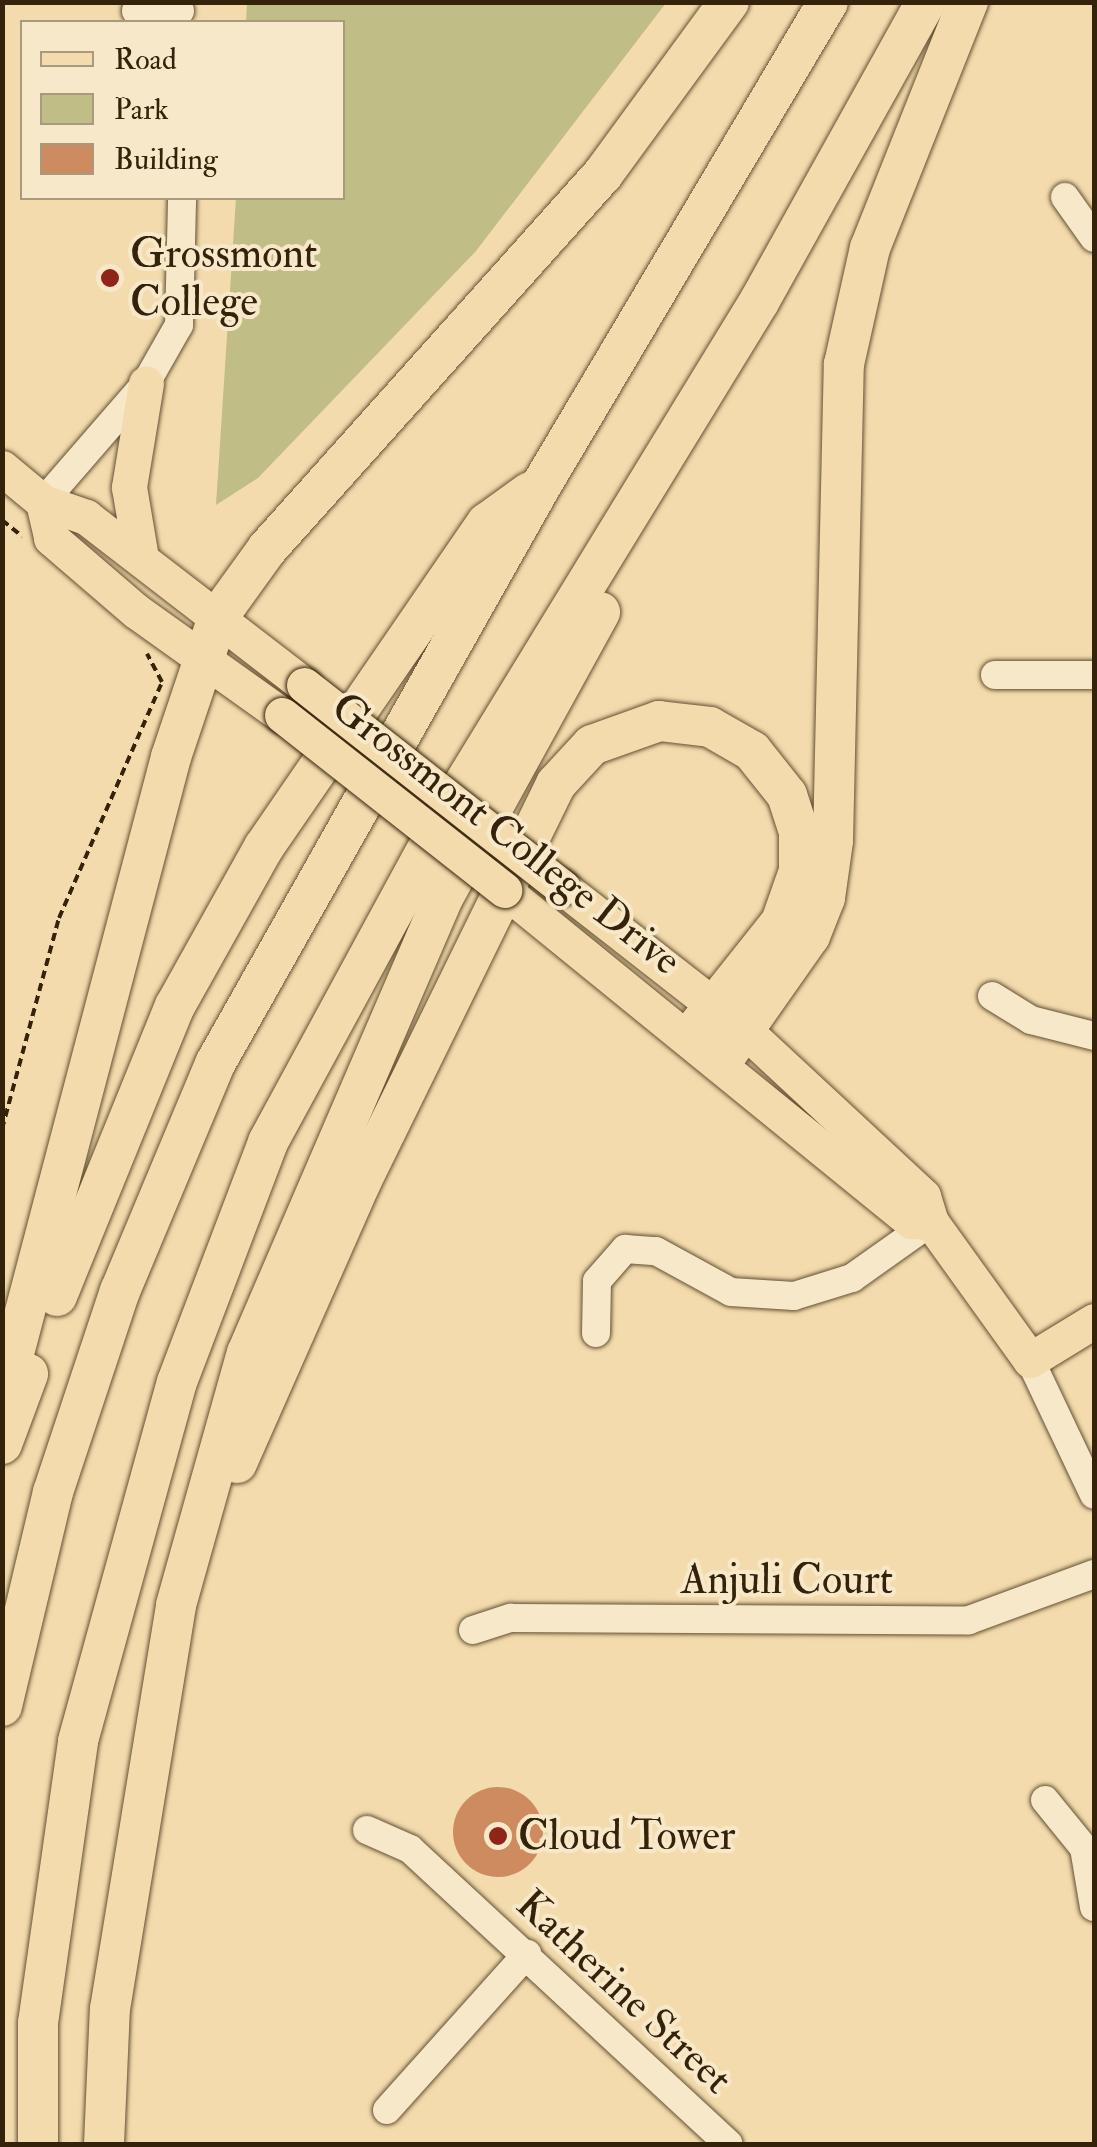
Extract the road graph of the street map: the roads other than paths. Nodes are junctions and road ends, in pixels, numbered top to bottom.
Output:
1 (729, 2) edge
2 (828, 2) edge
3 (926, 2) edge
4 (968, 2) edge
5 (136, 12) dead end
6 (180, 12) edge
7 (1066, 197) dead end
8 (182, 200) edge
9 (1094, 238) edge
10 (730, 349) junction
11 (146, 383) junction
12 (2, 468) edge
13 (542, 484) junction
14 (43, 502) junction
15 (141, 558) junction
16 (218, 617) junction
17 (204, 662) junction
18 (995, 675) dead end
19 (1094, 675) edge
20 (992, 996) dead end
21 (715, 1022) junction
22 (1094, 1036) edge
23 (722, 1061) joint
24 (931, 1222) junction
25 (1094, 1321) edge
26 (596, 1333) dead end
27 (1030, 1360) junction
28 (2, 1399) edge
29 (2, 1444) edge
30 (1094, 1495) edge
31 (1094, 1574) edge
32 (176, 1604) junction
33 (473, 1630) dead end
34 (2, 1706) edge
35 (1045, 1800) dead end
36 (367, 1830) dead end
37 (1094, 1907) edge
38 (527, 1954) junction
39 (387, 2110) dead end
40 (38, 2144) edge
41 (104, 2144) edge
42 (729, 2144) edge

1 - 16 highway
2 - 13 highway
3 - 10 highway
4 - 21 highway
5 - 6 street
7 - 9 street
8 - 11 street
10 - 32 highway
10 - 40 highway
11 - 14 street
11 - 15 main road
12 - 14 main road, Grossmont College Drive
13 - 29 highway
13 - 34 highway
14 - 15 main road, Grossmont College Drive
14 - 17 main road, Grossmont College Drive
15 - 16 main road, Grossmont College Drive
16 - 17 highway
16 - 21 main road, Grossmont College Drive, bridge
17 - 21 main road, Grossmont College Drive, bridge
17 - 28 highway
18 - 19 street
20 - 22 street
21 - 23 highway
21 - 24 main road, Grossmont College Drive
21 - 32 highway
23 - 24 main road, Grossmont College Drive
24 - 26 street
24 - 27 main road, Grossmont College Drive
25 - 27 main road
27 - 30 street, Grossmont College Drive
31 - 33 street, Anjuli Court
32 - 41 highway
35 - 37 street
36 - 38 street, Katherine Street
38 - 39 street
38 - 42 street, Katherine Street

